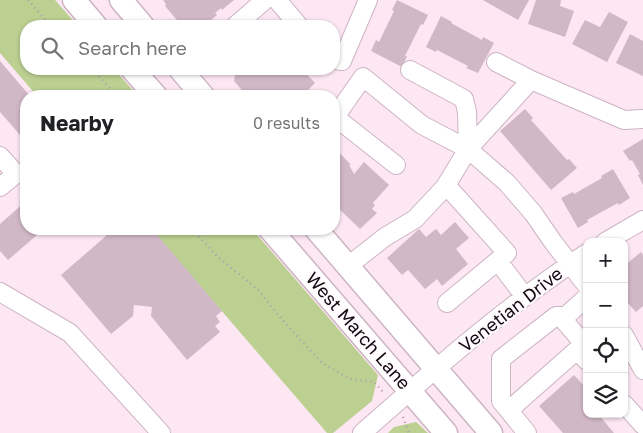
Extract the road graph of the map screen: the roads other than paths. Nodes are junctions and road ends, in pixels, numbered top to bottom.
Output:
1 (74, 0) edge
2 (121, 0) edge
3 (265, 0) edge
4 (276, 0) edge
5 (368, 0) edge
6 (91, 20) edge
7 (138, 20) edge
8 (242, 20) edge
9 (294, 20) edge
10 (340, 60) edge
11 (496, 62) dead end
12 (410, 70) dead end
13 (137, 75) edge
14 (187, 75) edge
15 (531, 80) junction
16 (151, 90) edge
17 (198, 90) edge
18 (340, 110) edge
19 (643, 119) edge
20 (340, 121) edge
21 (468, 149) junction
22 (0, 156) edge
23 (396, 165) dead end
24 (446, 186) junction
25 (0, 187) edge
26 (643, 220) edge
27 (275, 235) edge
28 (321, 235) edge
29 (612, 238) edge
30 (583, 255) edge
31 (498, 261) junction
32 (569, 264) junction
33 (348, 266) junction
34 (585, 283) edge
35 (0, 292) edge
36 (525, 297) junction
37 (583, 301) edge
38 (447, 303) dead end
39 (560, 316) junction
40 (583, 343) edge
41 (633, 343) edge
42 (583, 357) edge
43 (436, 369) junction
44 (643, 370) edge
45 (403, 397) junction
46 (513, 407) junction
47 (628, 408) edge
48 (643, 425) edge
49 (161, 433) edge
50 (362, 433) edge
51 (446, 433) edge
52 (491, 433) edge
53 (527, 433) edge

1 - 6 main road
2 - 7 main road
3 - 8 street
4 - 9 street
5 - 10 street
11 - 15 street
12 - 21 street
13 - 16 main road
14 - 17 main road
15 - 19 street
15 - 21 street
18 - 21 street
20 - 23 street
21 - 24 street
21 - 32 street
22 - 25 street
24 - 31 street
24 - 33 street
26 - 29 street
27 - 45 main road, West March Lane
28 - 33 main road, West March Lane
30 - 32 street, Venetian Drive
31 - 36 street
31 - 38 street
32 - 34 street
32 - 36 street, Venetian Drive
33 - 43 main road, West March Lane
35 - 49 street
36 - 43 street, Venetian Drive
37 - 39 street
39 - 40 street
39 - 46 street
41 - 44 street
42 - 46 street
43 - 45 street, Venetian Drive
43 - 52 main road, West March Lane
45 - 50 street, Venetian Drive
45 - 51 main road, West March Lane
46 - 53 street
47 - 48 street

